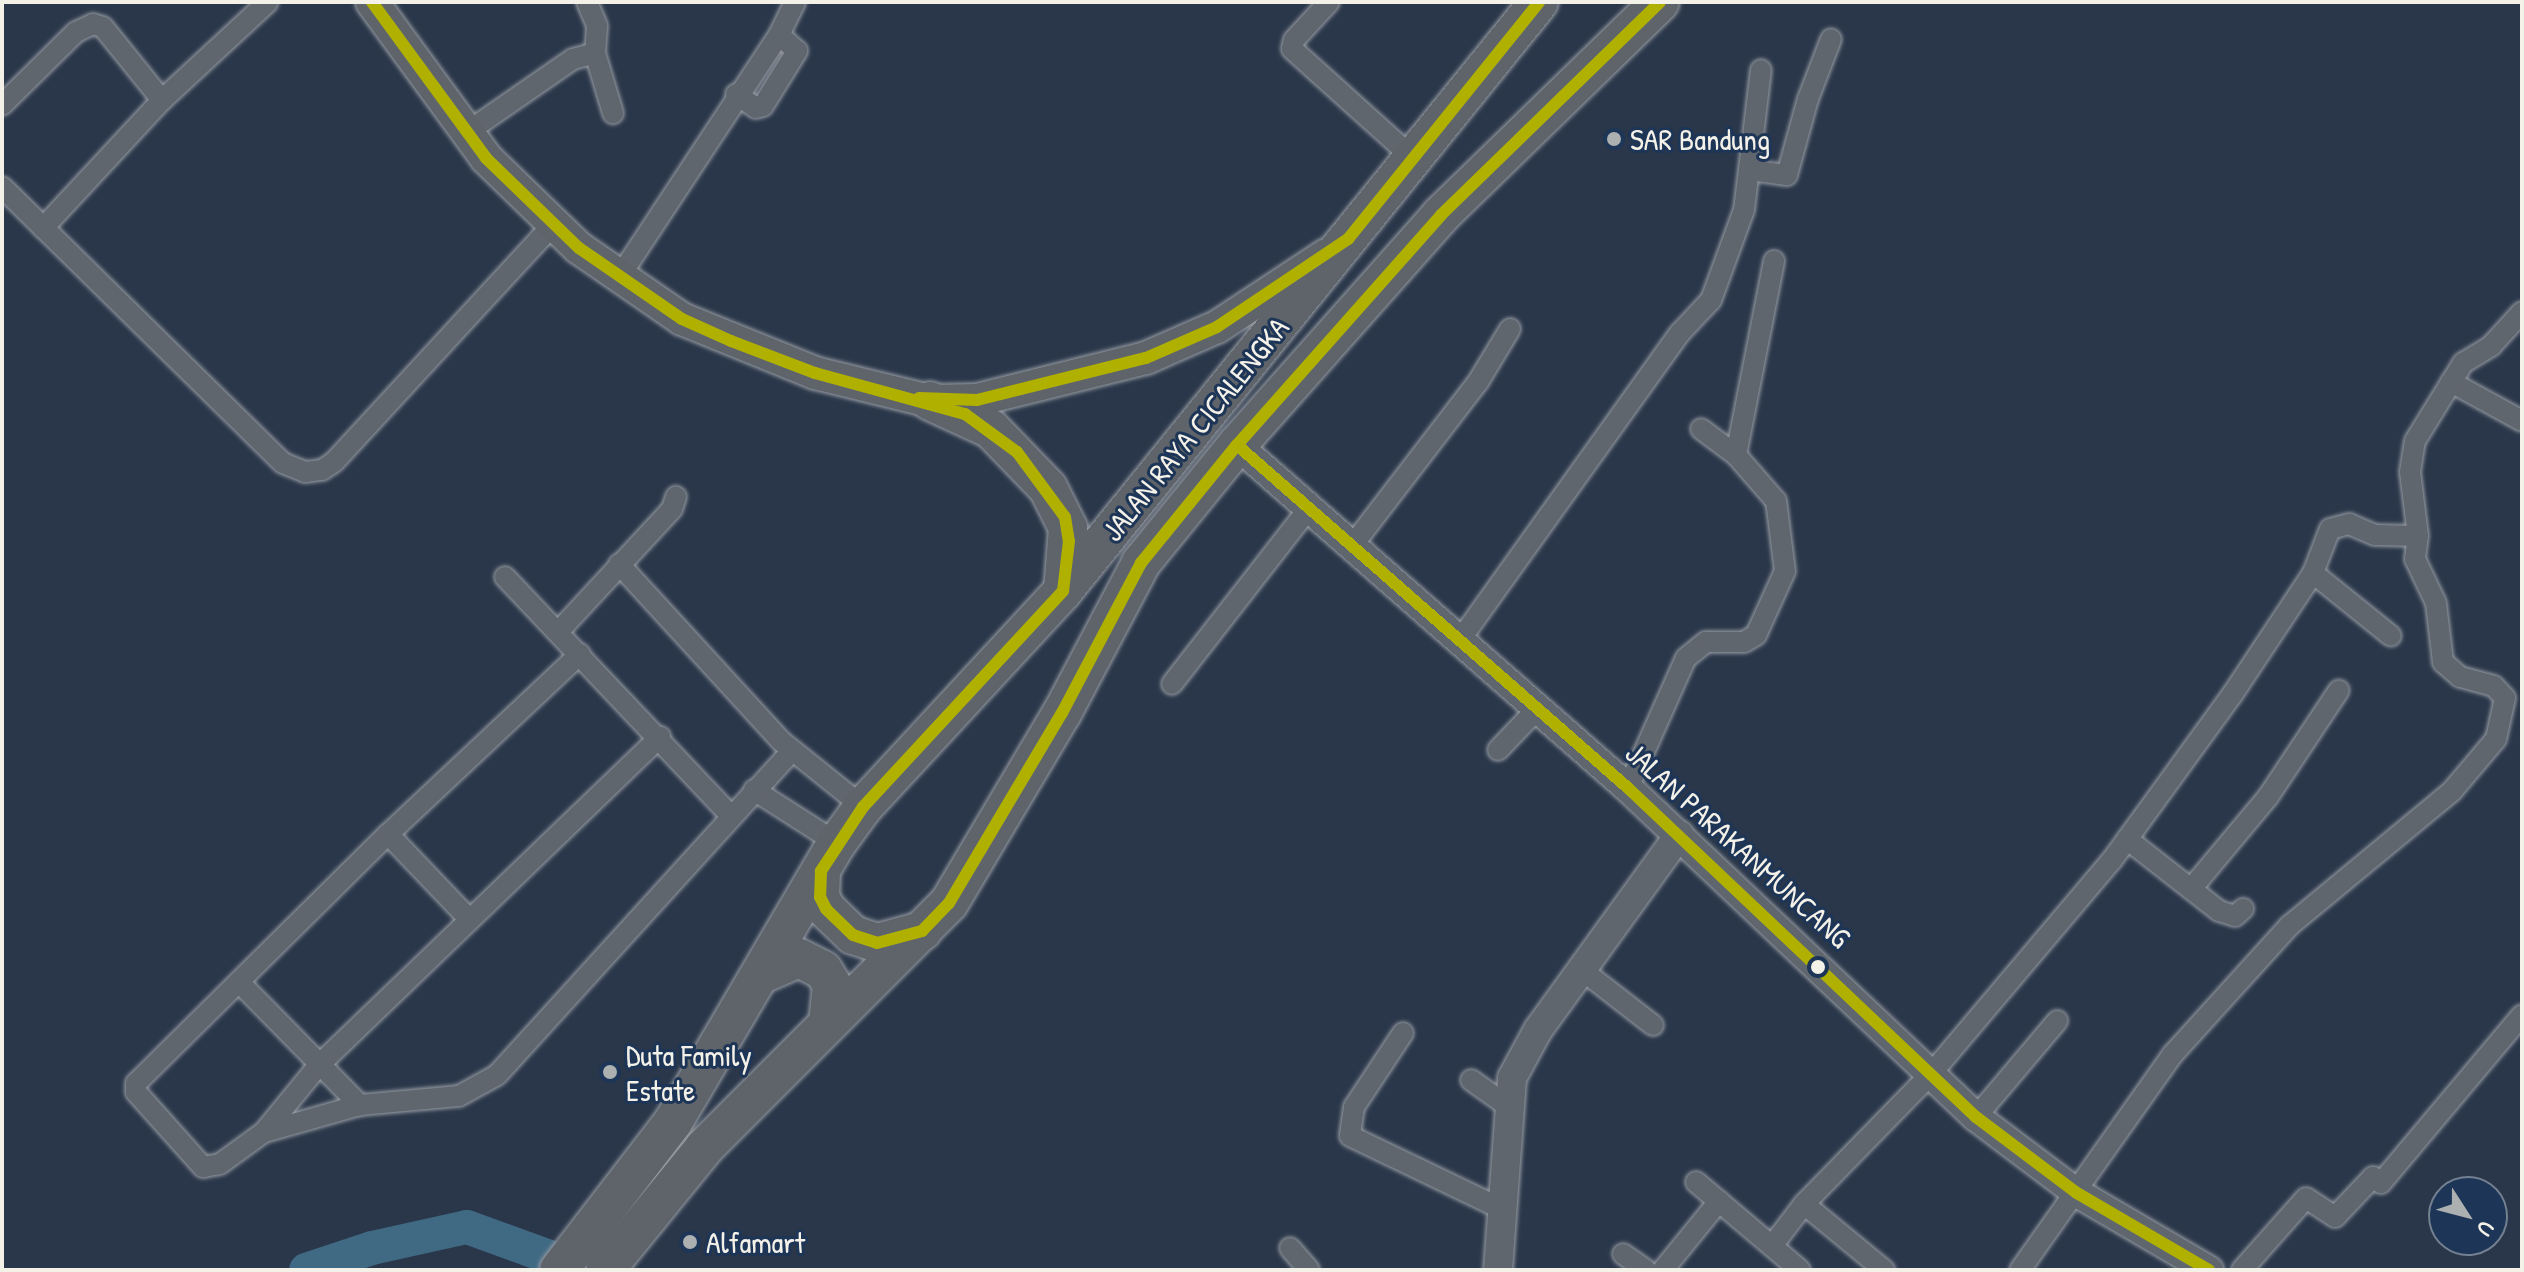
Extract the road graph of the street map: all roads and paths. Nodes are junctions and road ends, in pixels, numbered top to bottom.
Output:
1 (268, 2) edge
2 (587, 2) edge
3 (795, 2) edge
4 (1329, 2) edge
5 (1539, 2) edge
6 (1660, 2) edge
7 (379, 5) edge
8 (779, 35) junction
9 (1831, 39) dead end
10 (595, 53) junction
11 (1761, 70) dead end
12 (736, 94) junction
13 (162, 100) junction
14 (2, 105) edge
15 (613, 113) dead end
16 (466, 133) junction
17 (1413, 158) junction
18 (1750, 170) junction
19 (2, 187) edge
20 (553, 225) junction
21 (43, 228) junction
22 (1348, 239) junction
23 (1774, 261) dead end
24 (620, 276) junction
25 (2522, 312) edge
26 (1510, 329) dead end
27 (2451, 382) junction
28 (930, 401) junction
29 (2522, 421) edge
30 (1701, 429) dead end
31 (1237, 445) junction
32 (1736, 455) junction
33 (676, 497) dead end
34 (1309, 508) junction
35 (2418, 536) junction
36 (1352, 546) junction
37 (619, 564) junction
38 (2313, 573) junction
39 (505, 577) dead end
40 (1063, 591) junction
41 (559, 631) junction
42 (2391, 636) dead end
43 (1460, 640) junction
44 (580, 654) junction
45 (1172, 684) dead end
46 (2339, 690) dead end
47 (1538, 708) junction
48 (660, 737) junction
49 (1498, 750) dead end
50 (792, 751) junction
51 (1628, 788) junction
52 (754, 790) junction
53 (863, 807) junction
54 (729, 814) junction
55 (388, 834) junction
56 (1679, 835) junction
57 (2127, 839) junction
58 (829, 857) junction
59 (2191, 889) junction
60 (2243, 909) dead end
61 (469, 919) junction
62 (922, 931) junction
63 (1582, 970) junction
64 (762, 974) junction
65 (239, 982) junction
66 (2522, 1015) edge
67 (828, 1021) junction
68 (2057, 1021) dead end
69 (1653, 1025) dead end
70 (1403, 1033) dead end
71 (318, 1066) junction
72 (1931, 1074) junction
73 (1471, 1080) dead end
74 (360, 1105) junction
75 (1506, 1105) junction
76 (1976, 1117) junction
77 (264, 1132) junction
78 (1696, 1182) dead end
79 (2077, 1193) junction
80 (1719, 1201) junction
81 (1804, 1204) junction
82 (1502, 1209) junction
83 (1772, 1246) junction
84 (1290, 1248) dead end
85 (603, 1254) edge
86 (1623, 1254) dead end
87 (559, 1270) edge
88 (1309, 1270) edge
89 (1498, 1270) edge
90 (1646, 1270) edge
91 (1663, 1270) edge
92 (1800, 1270) edge
93 (1884, 1270) edge
94 (2020, 1270) edge
95 (2209, 1270) edge
96 (2242, 1270) edge

1 - 13 street
2 - 10 street
3 - 8 street
4 - 17 street
5 - 17 highway, JALAN RAYA CICALENGKA
6 - 31 highway, JALAN RAYA CICALENGKA
7 - 16 main road
8 - 12 street
8 - 12 street
9 - 18 street
10 - 15 street
10 - 16 street
11 - 18 street
12 - 24 street
13 - 14 street
13 - 21 street
16 - 20 main road
17 - 22 highway, JALAN RAYA CICALENGKA
18 - 43 street
19 - 21 street
20 - 21 street
20 - 24 main road
22 - 28 main road
22 - 40 highway, JALAN RAYA CICALENGKA
23 - 32 street
24 - 28 main road
25 - 27 street
26 - 36 street
27 - 29 street
27 - 35 street
28 - 40 highway
30 - 32 street
31 - 34 main road, JALAN PARAKANMUNCANG
31 - 62 highway, JALAN RAYA CICALENGKA
32 - 51 street
33 - 37 street
34 - 36 main road, JALAN PARAKANMUNCANG
34 - 45 street
35 - 38 street
35 - 79 street
36 - 43 main road, JALAN PARAKANMUNCANG
37 - 41 street
37 - 50 street
38 - 42 street
38 - 57 street
39 - 41 street
40 - 53 highway, JALAN RAYA CICALENGKA
41 - 44 street
43 - 47 main road, JALAN PARAKANMUNCANG
44 - 48 street
44 - 55 street
46 - 59 street
47 - 49 street
47 - 51 main road, JALAN PARAKANMUNCANG
48 - 54 street
48 - 61 street
50 - 52 street
50 - 53 street
51 - 56 main road, JALAN PARAKANMUNCANG
52 - 54 street
52 - 58 street
53 - 58 highway, JALAN RAYA CICALENGKA
54 - 74 street
55 - 61 street
55 - 65 street
56 - 63 main road
56 - 72 main road, JALAN PARAKANMUNCANG
57 - 59 street
57 - 72 street
58 - 62 highway
58 - 64 highway, JALAN RAYA CICALENGKA
59 - 60 street
61 - 71 street
62 - 67 highway, JALAN RAYA CICALENGKA
63 - 69 street
63 - 75 main road
64 - 67 highway
64 - 85 highway, JALAN RAYA CICALENGKA
65 - 71 street
65 - 77 street
66 - 96 street
67 - 85 highway, JALAN RAYA CICALENGKA
68 - 76 street
70 - 82 street
71 - 74 street
71 - 77 street
72 - 76 main road, JALAN PARAKANMUNCANG
72 - 81 street
73 - 75 street
74 - 77 street
75 - 82 main road
76 - 79 main road, JALAN PARAKANMUNCANG
78 - 80 street
79 - 94 street
79 - 95 main road, JALAN PARAKANMUNCANG
80 - 83 street
80 - 91 street
81 - 83 street
81 - 93 street
82 - 89 main road
83 - 92 street
84 - 88 street
85 - 87 highway
86 - 90 street

